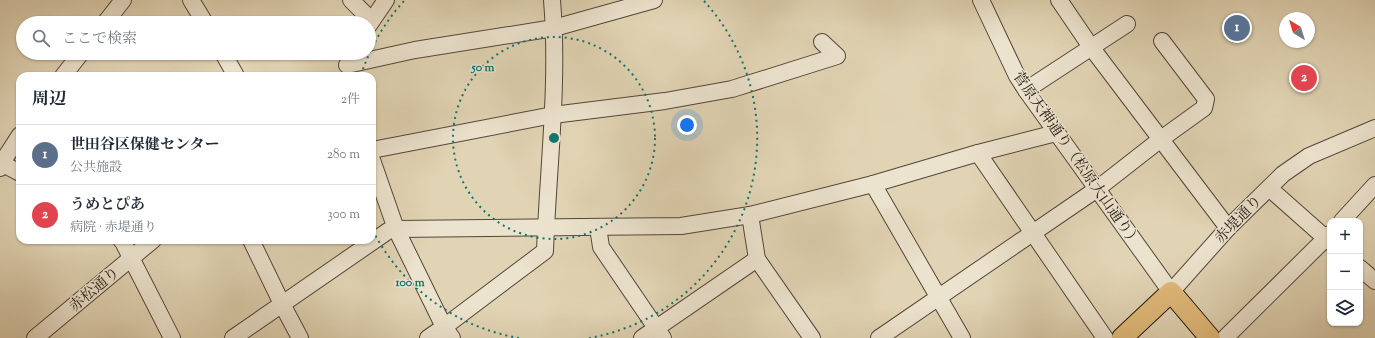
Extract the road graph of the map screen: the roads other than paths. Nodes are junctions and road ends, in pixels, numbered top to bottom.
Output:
1 (123, 0) edge
2 (191, 0) edge
3 (351, 0) edge
4 (386, 0) edge
5 (552, 0) edge
6 (654, 0) edge
7 (980, 0) edge
8 (1059, 0) edge
9 (110, 16) edge
10 (201, 16) edge
11 (365, 16) edge
12 (374, 16) edge
13 (1127, 24) dead end
14 (554, 28) junction
15 (1162, 41) dead end
16 (822, 42) dead end
17 (1091, 47) junction
18 (76, 60) edge
19 (227, 60) edge
20 (345, 69) edge
21 (66, 72) edge
22 (234, 72) edge
23 (1026, 90) junction
24 (552, 115) junction
25 (1375, 129) edge
26 (1056, 133) junction
27 (1160, 139) junction
28 (16, 141) edge
29 (376, 149) edge
30 (978, 153) junction
31 (2, 160) edge
32 (16, 170) edge
33 (376, 172) edge
34 (874, 184) junction
35 (1375, 185) edge
36 (1096, 188) junction
37 (1269, 188) junction
38 (750, 215) junction
39 (1345, 218) edge
40 (598, 227) junction
41 (546, 228) junction
42 (1228, 228) junction
43 (396, 229) junction
44 (1033, 232) junction
45 (1327, 236) edge
46 (376, 239) edge
47 (1327, 240) edge
48 (124, 244) edge
49 (148, 244) edge
50 (253, 244) edge
51 (369, 244) edge
52 (131, 258) junction
53 (757, 259) junction
54 (1363, 271) edge
55 (1375, 281) edge
56 (1171, 292) junction
57 (939, 297) junction
58 (282, 304) junction
59 (448, 333) edge
60 (660, 333) edge
61 (35, 338) edge
62 (172, 338) edge
63 (233, 338) edge
64 (300, 338) edge
65 (428, 338) edge
66 (642, 338) edge
67 (812, 338) edge
68 (879, 338) edge
69 (962, 338) edge
70 (1105, 338) edge
71 (1122, 338) edge
72 (1210, 338) edge
73 (1226, 338) edge

1 - 9 street
2 - 10 street
3 - 11 street
4 - 12 street
5 - 14 street
6 - 14 street
7 - 23 street, 菅原天神通り（松原大山通り）
8 - 17 street
13 - 17 street
14 - 20 street
14 - 24 street
15 - 27 street
16 - 24 street
17 - 23 street
17 - 27 street
18 - 21 street
19 - 22 street
23 - 26 street, 菅原天神通り（松原大山通り）
24 - 29 street
24 - 41 street
25 - 37 street, 赤堤通り
26 - 30 street
26 - 36 street, 菅原天神通り（松原大山通り）
27 - 36 street
27 - 42 street
28 - 31 street
30 - 34 street
30 - 44 street
31 - 32 street
33 - 43 street
34 - 38 street
34 - 57 street
35 - 39 street
36 - 44 street
36 - 56 street, 菅原天神通り（松原大山通り）
37 - 42 street, 赤堤通り
37 - 45 street
38 - 40 street
38 - 53 street
40 - 41 street
40 - 60 street
41 - 43 street
41 - 59 street
42 - 56 street, 赤堤通り
43 - 46 street
43 - 59 street
44 - 57 street
44 - 70 street
47 - 73 street
48 - 52 street
49 - 52 street, 赤松通り
50 - 58 street
51 - 58 street
52 - 61 street, 赤松通り
52 - 62 street
53 - 60 street
53 - 67 street
54 - 55 street
56 - 71 main road, 赤堤通り
56 - 72 main road
57 - 68 street
57 - 69 street
58 - 63 street
58 - 64 street
59 - 65 street
60 - 66 street

